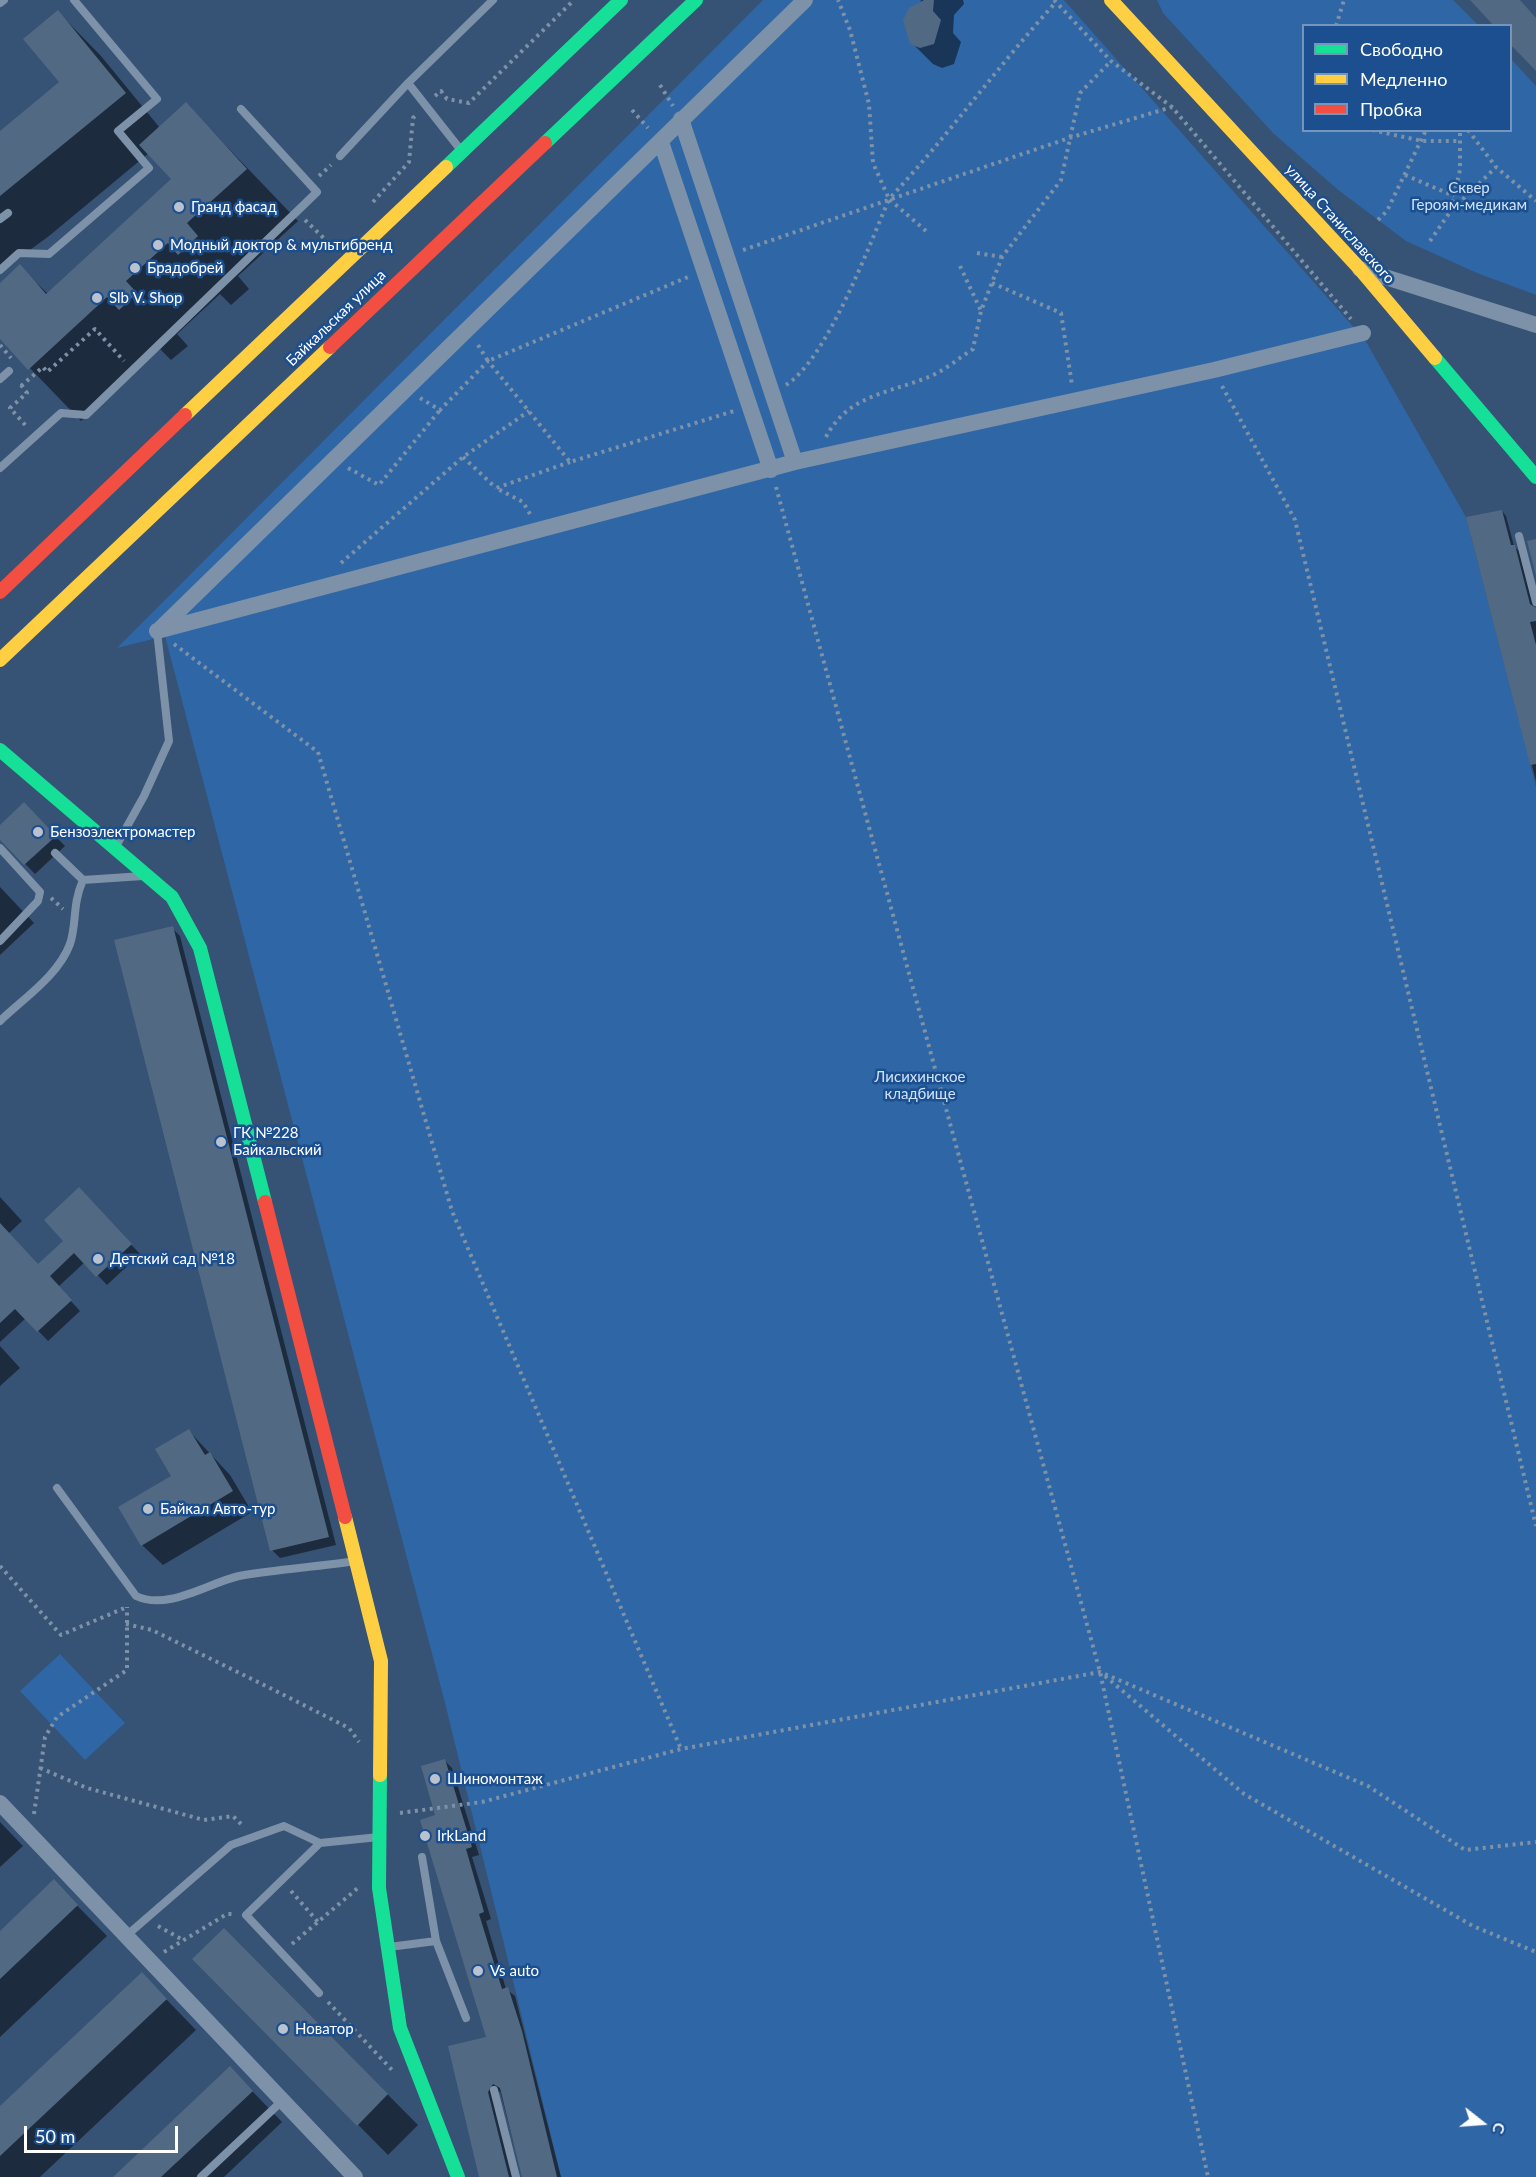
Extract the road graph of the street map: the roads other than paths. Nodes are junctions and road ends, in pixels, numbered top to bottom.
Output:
1 (4, 0) edge
2 (74, 0) edge
3 (493, 0) edge
4 (621, 0) edge
5 (696, 0) edge
6 (805, 0) edge
7 (1111, 0) edge
8 (0, 3) edge
9 (408, 82) junction
10 (241, 109) dead end
11 (681, 119) junction
12 (661, 142) junction
13 (462, 152) junction
14 (340, 156) road end
15 (8, 213) dead end
16 (0, 219) edge
17 (1359, 268) junction
18 (0, 270) edge
19 (1536, 325) edge
20 (1363, 333) road end
21 (9, 371) road end
22 (0, 379) edge
23 (795, 462) junction
24 (0, 468) edge
25 (771, 470) junction
26 (1536, 477) edge
27 (1519, 536) dead end
28 (0, 592) edge
29 (1536, 602) edge
30 (157, 631) junction
31 (0, 660) edge
32 (0, 750) edge
33 (0, 848) edge
34 (114, 849) junction
35 (55, 853) dead end
36 (149, 876) junction
37 (83, 880) junction
38 (0, 941) edge
39 (0, 1021) edge
40 (57, 1488) dead end
41 (356, 1561) junction
42 (0, 1803) edge
43 (379, 1837) junction
44 (320, 1844) junction
45 (422, 1857) dead end
46 (126, 1936) junction
47 (436, 1941) junction
48 (388, 1947) junction
49 (319, 1993) road end
50 (466, 2018) dead end
51 (494, 2090) dead end
52 (282, 2101) junction
53 (201, 2177) edge
54 (355, 2177) edge
55 (458, 2177) edge
56 (516, 2177) edge

1 - 8 lane
2 - 18 lane
3 - 9 lane
4 - 13 main road
5 - 31 main road, Байкальская улица
6 - 11 street
7 - 17 main road, улица Станиславского
9 - 13 lane
9 - 14 lane
10 - 24 lane
11 - 12 street
11 - 23 street
12 - 25 street
12 - 30 street
13 - 28 main road
15 - 16 lane
17 - 19 street
17 - 26 main road, улица Станиславского
20 - 23 street
21 - 22 lane
23 - 25 street
25 - 30 street
27 - 29 lane
30 - 34 lane
32 - 34 main road
33 - 38 lane
34 - 36 main road
35 - 37 lane
36 - 37 lane
36 - 41 main road
37 - 39 lane
40 - 41 lane
41 - 43 main road
42 - 46 street
43 - 44 lane
43 - 48 main road
44 - 46 lane
44 - 49 lane
45 - 47 lane
46 - 52 street
47 - 48 lane
47 - 50 lane
48 - 55 main road
51 - 56 lane
52 - 53 lane
52 - 54 street

